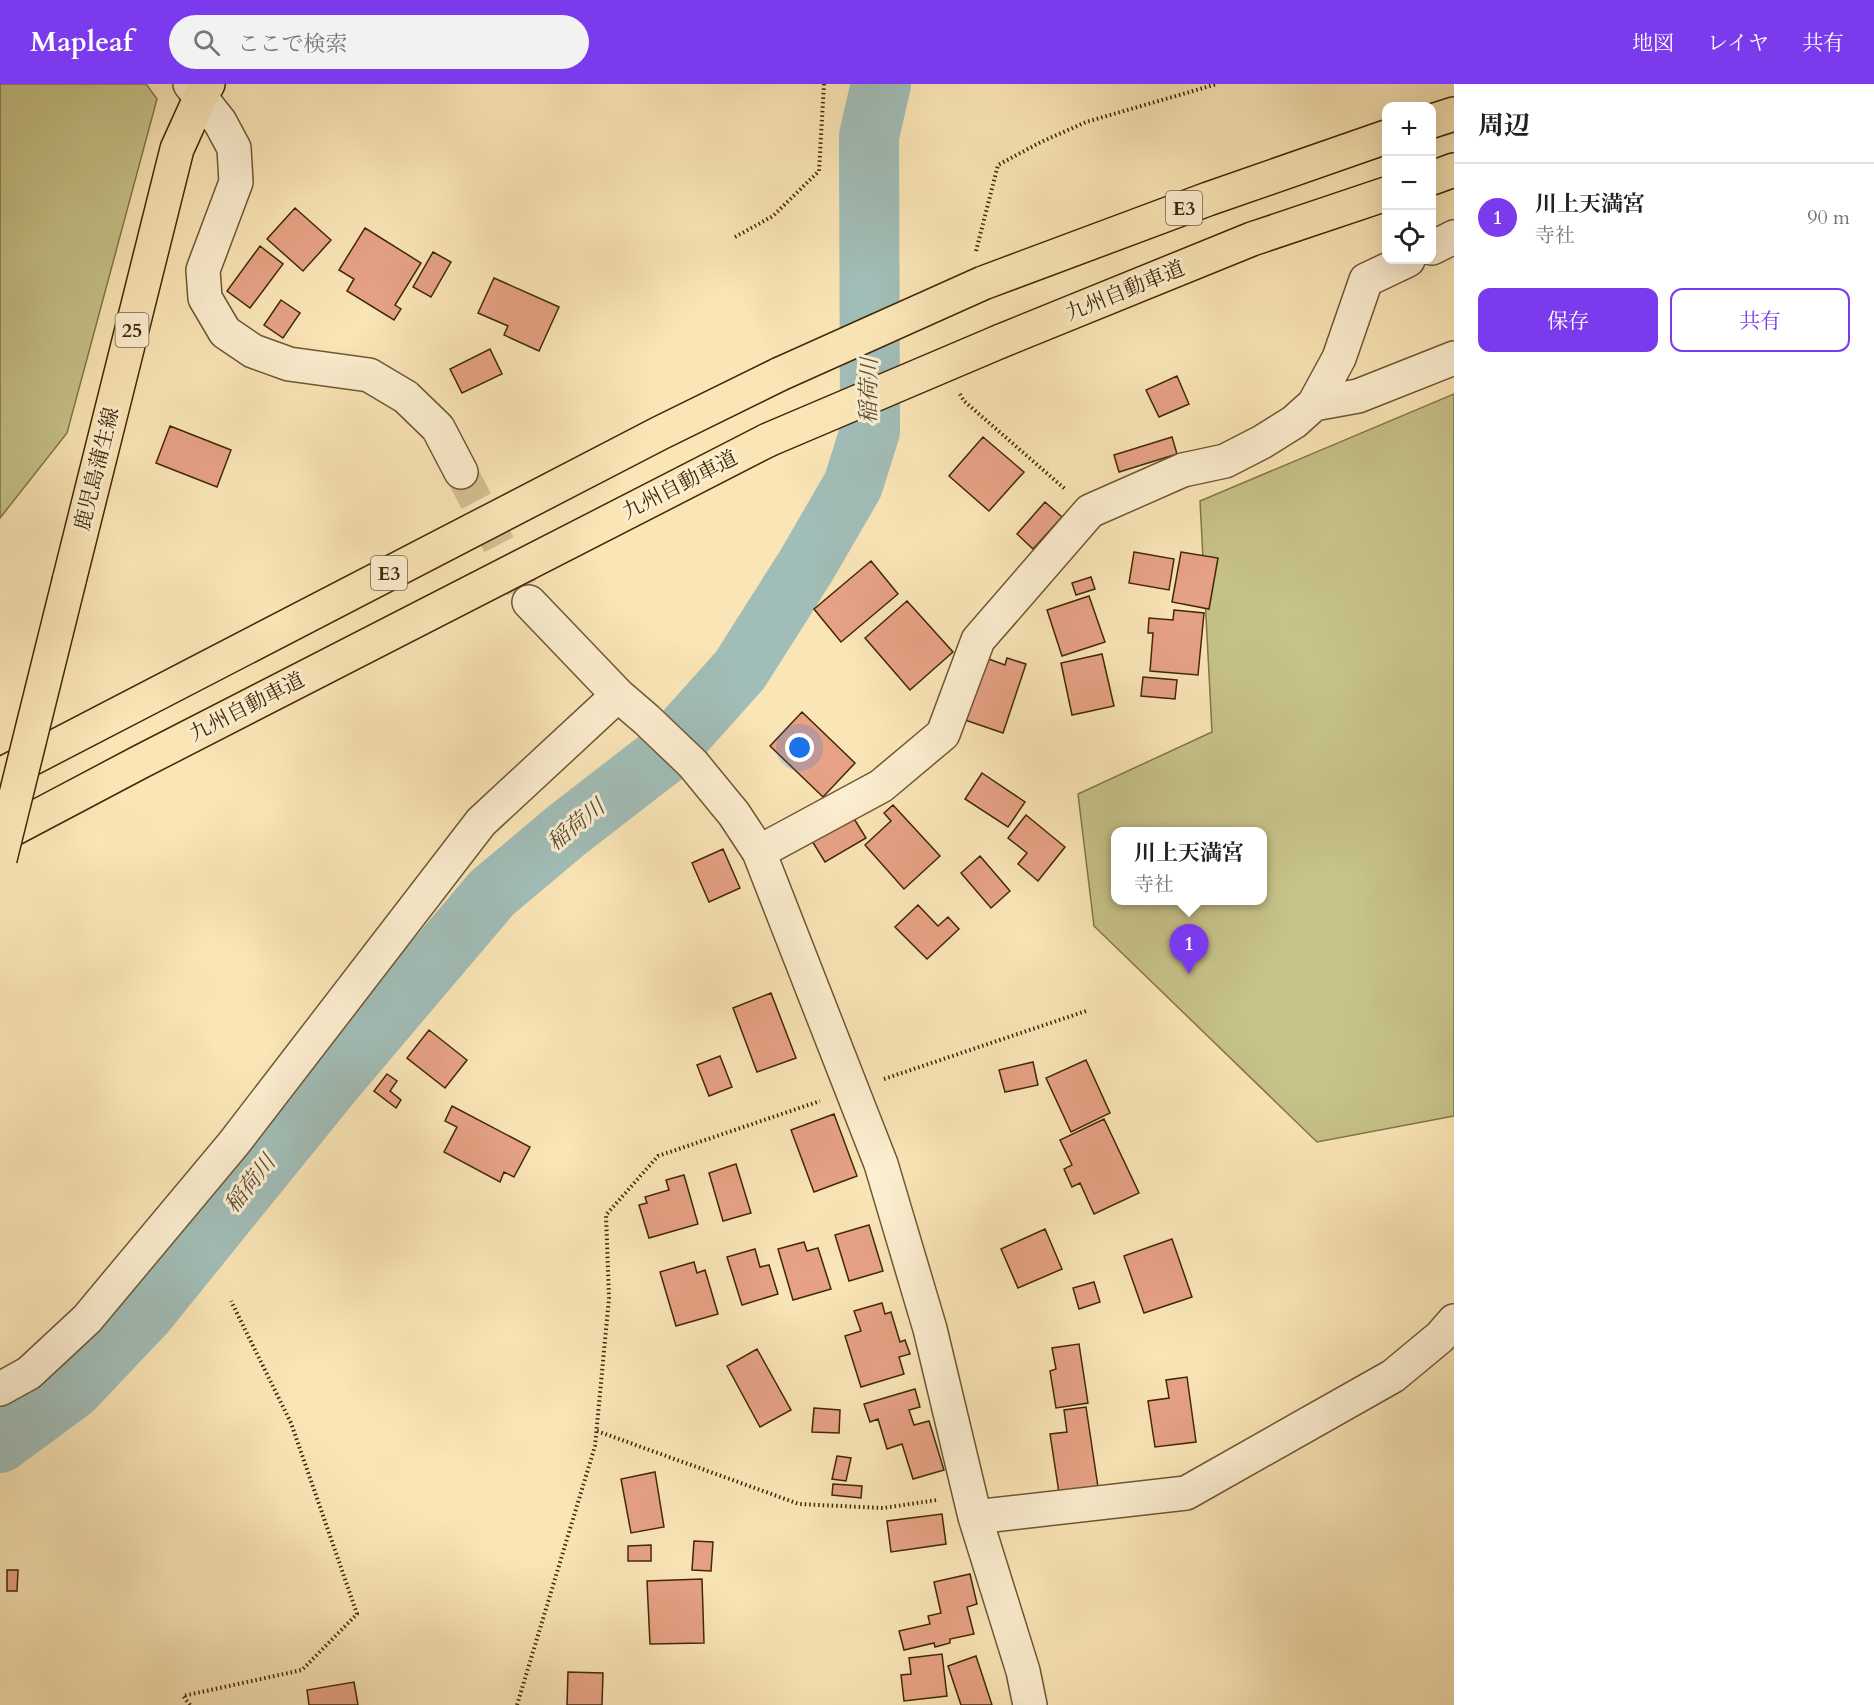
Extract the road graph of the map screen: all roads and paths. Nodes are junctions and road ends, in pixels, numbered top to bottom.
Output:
1 (824, 84) edge
2 (200, 88) edge
3 (1454, 114) edge
4 (1436, 120) edge
5 (1382, 138) edge
6 (1454, 170) edge
7 (1436, 176) edge
8 (1382, 195) edge
9 (735, 237) dead end
10 (1454, 237) edge
11 (1436, 246) edge
12 (1400, 264) edge
13 (1454, 358) edge
14 (1314, 404) junction
15 (461, 472) tunnel mouth
16 (529, 602) tunnel mouth
17 (618, 695) junction
18 (0, 775) edge
19 (0, 837) edge
20 (759, 852) junction
21 (0, 859) edge
22 (1086, 1011) dead end
23 (851, 1090) junction
24 (231, 1301) dead end
25 (1454, 1321) edge
26 (0, 1389) edge
27 (597, 1431) junction
28 (973, 1506) junction
29 (190, 1705) edge
30 (517, 1705) edge
31 (1030, 1705) edge

1 - 9 path
2 - 15 street
2 - 21 main road, 鹿児島蒲生線 / 25, bridge
3 - 4 main road
5 - 18 main road, E3, bridge
6 - 7 main road
8 - 19 main road, 九州自動車道 / E3, bridge
10 - 11 street
12 - 14 street
13 - 14 street
14 - 20 street
16 - 17 street
17 - 20 street
17 - 26 street
20 - 23 street
22 - 23 path
23 - 27 path
23 - 28 street
24 - 29 path
25 - 28 street
27 - 28 path
27 - 30 path
28 - 31 street

